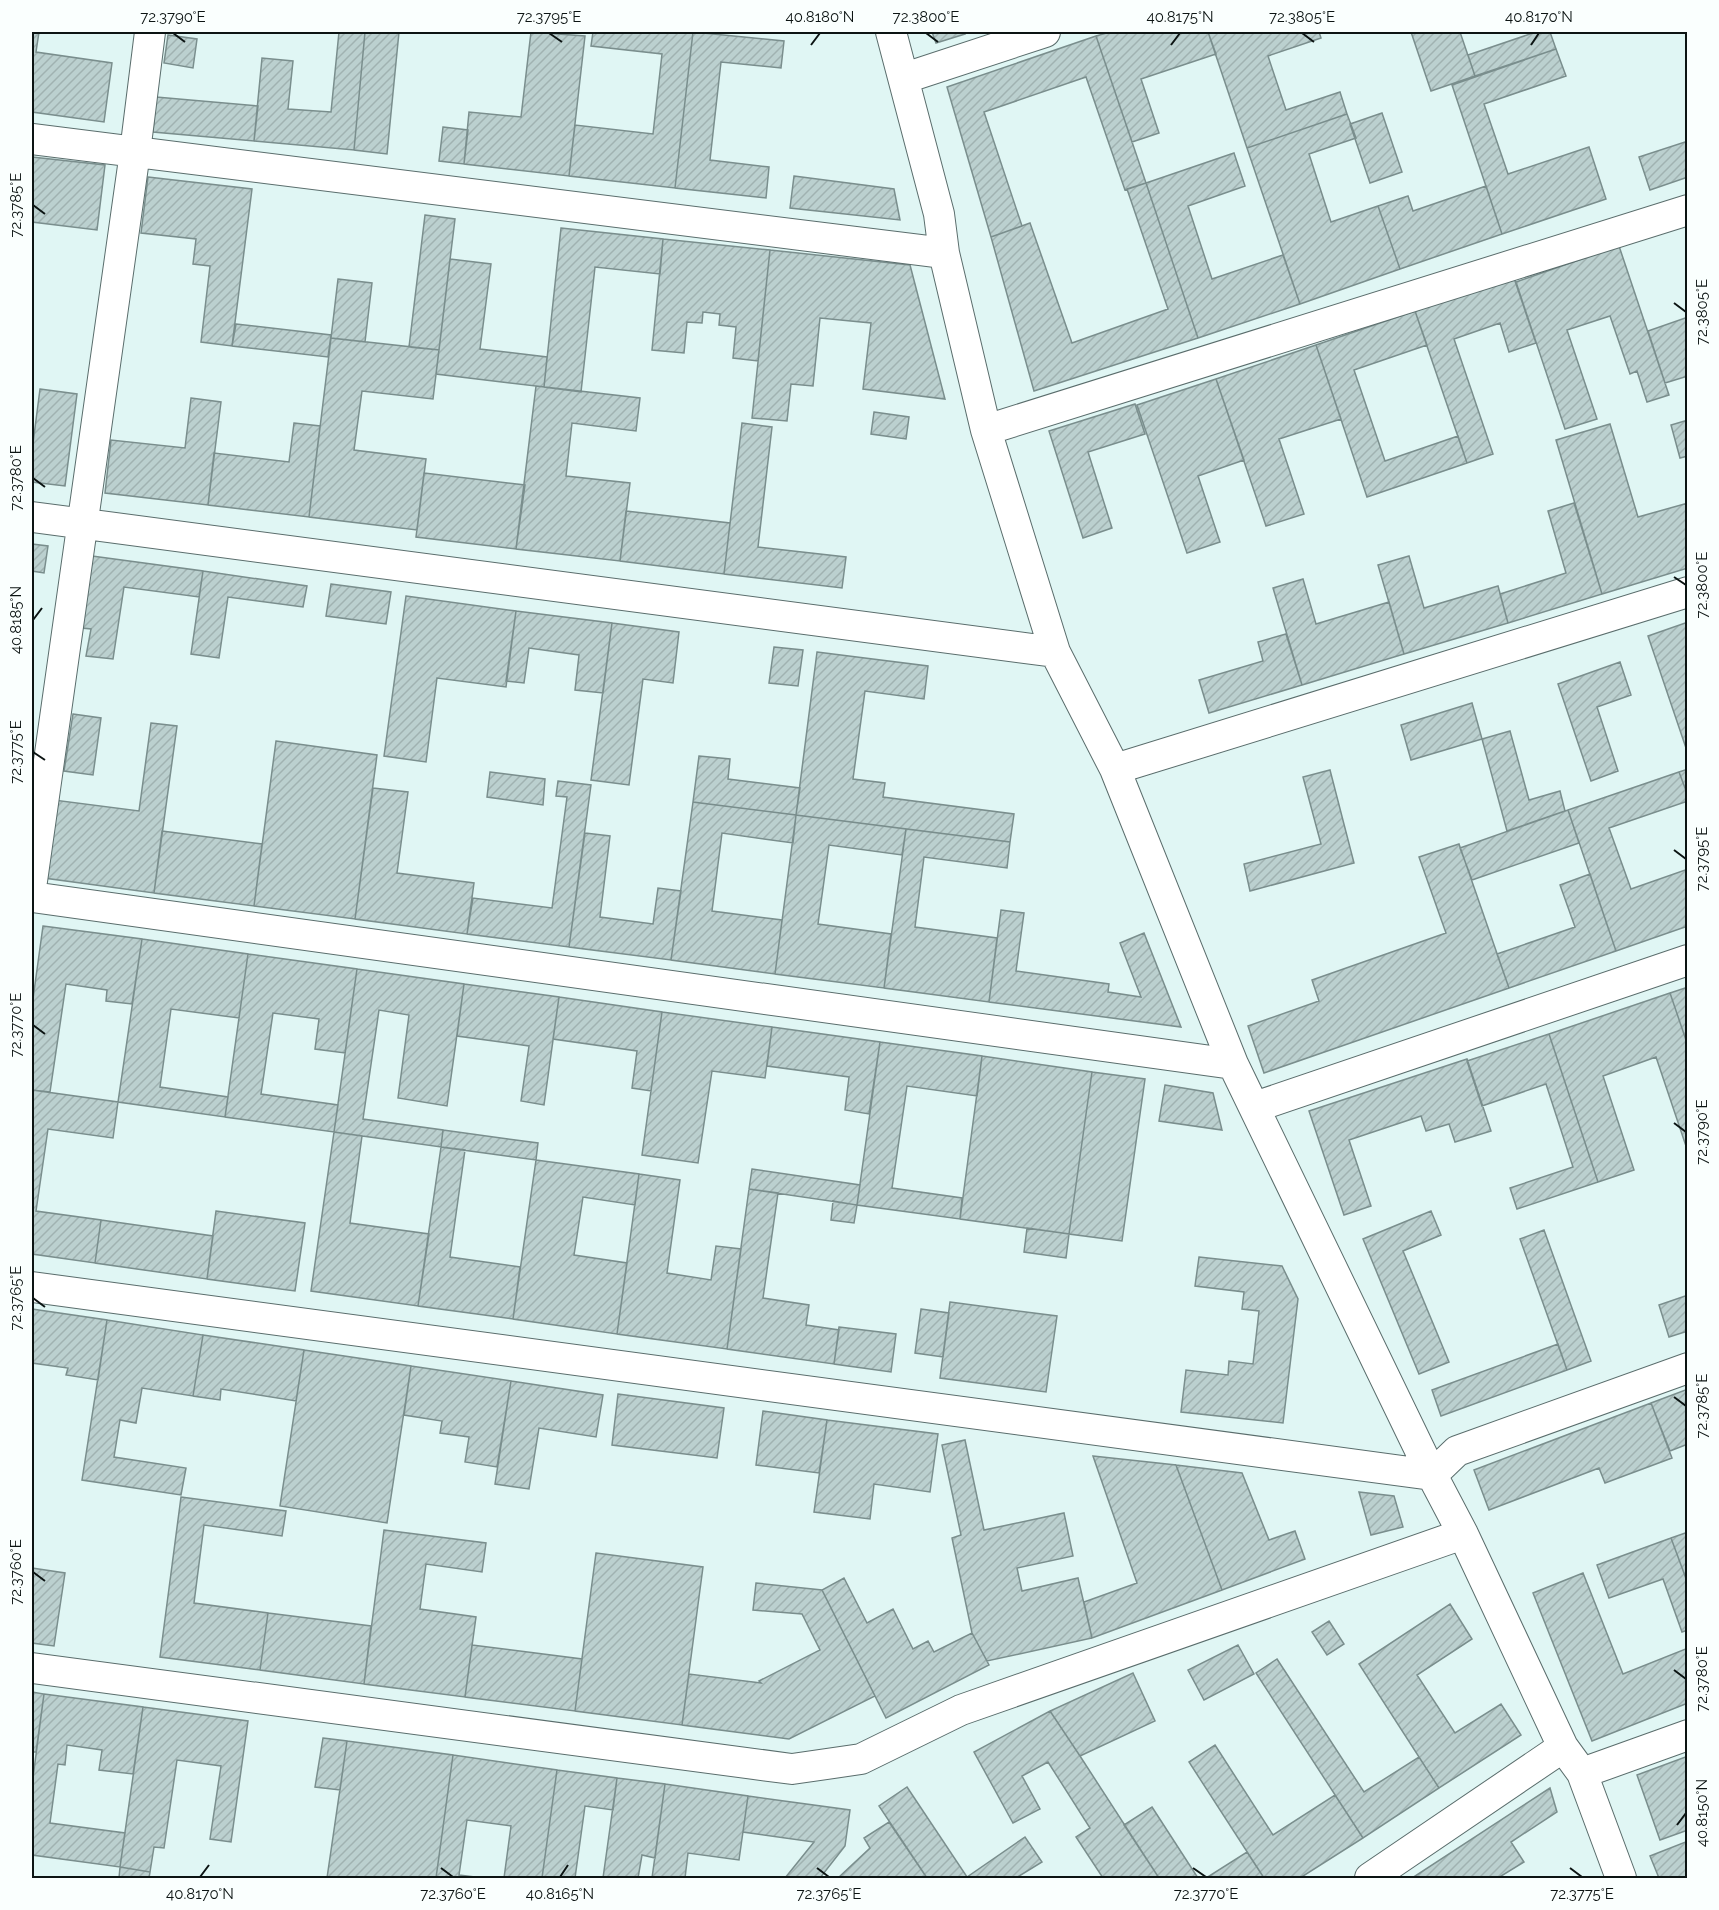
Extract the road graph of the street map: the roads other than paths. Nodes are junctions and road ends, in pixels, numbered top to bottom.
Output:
1 (150, 32) edge
2 (891, 32) edge
3 (1044, 32) edge
4 (905, 78) junction
5 (32, 139) edge
6 (135, 152) junction
7 (1688, 210) edge
8 (944, 253) junction
9 (986, 430) junction
10 (32, 517) edge
11 (83, 524) junction
12 (1688, 592) edge
13 (1055, 652) junction
14 (1115, 769) junction
15 (32, 881) edge
16 (32, 897) edge
17 (1688, 960) edge
18 (1233, 1064) junction
19 (1255, 1107) junction
20 (32, 1287) edge
21 (1688, 1368) edge
22 (1432, 1475) junction
23 (1463, 1534) junction
24 (32, 1668) edge
25 (1688, 1735) edge
26 (1563, 1747) junction
27 (1582, 1773) junction
28 (1370, 1878) edge
29 (1621, 1878) edge

1 - 6 street
2 - 4 street
3 - 4 street
4 - 8 street
5 - 6 street
6 - 8 street
6 - 11 street
7 - 9 street
8 - 9 street
9 - 13 street
10 - 11 street
11 - 13 street
11 - 15 street
12 - 14 street
13 - 14 street
14 - 18 street
16 - 18 street
17 - 19 street
18 - 19 street
19 - 22 street
20 - 22 street
21 - 22 street
22 - 23 street
23 - 24 street
23 - 26 street
25 - 27 street
26 - 27 street
26 - 28 street
27 - 29 street

